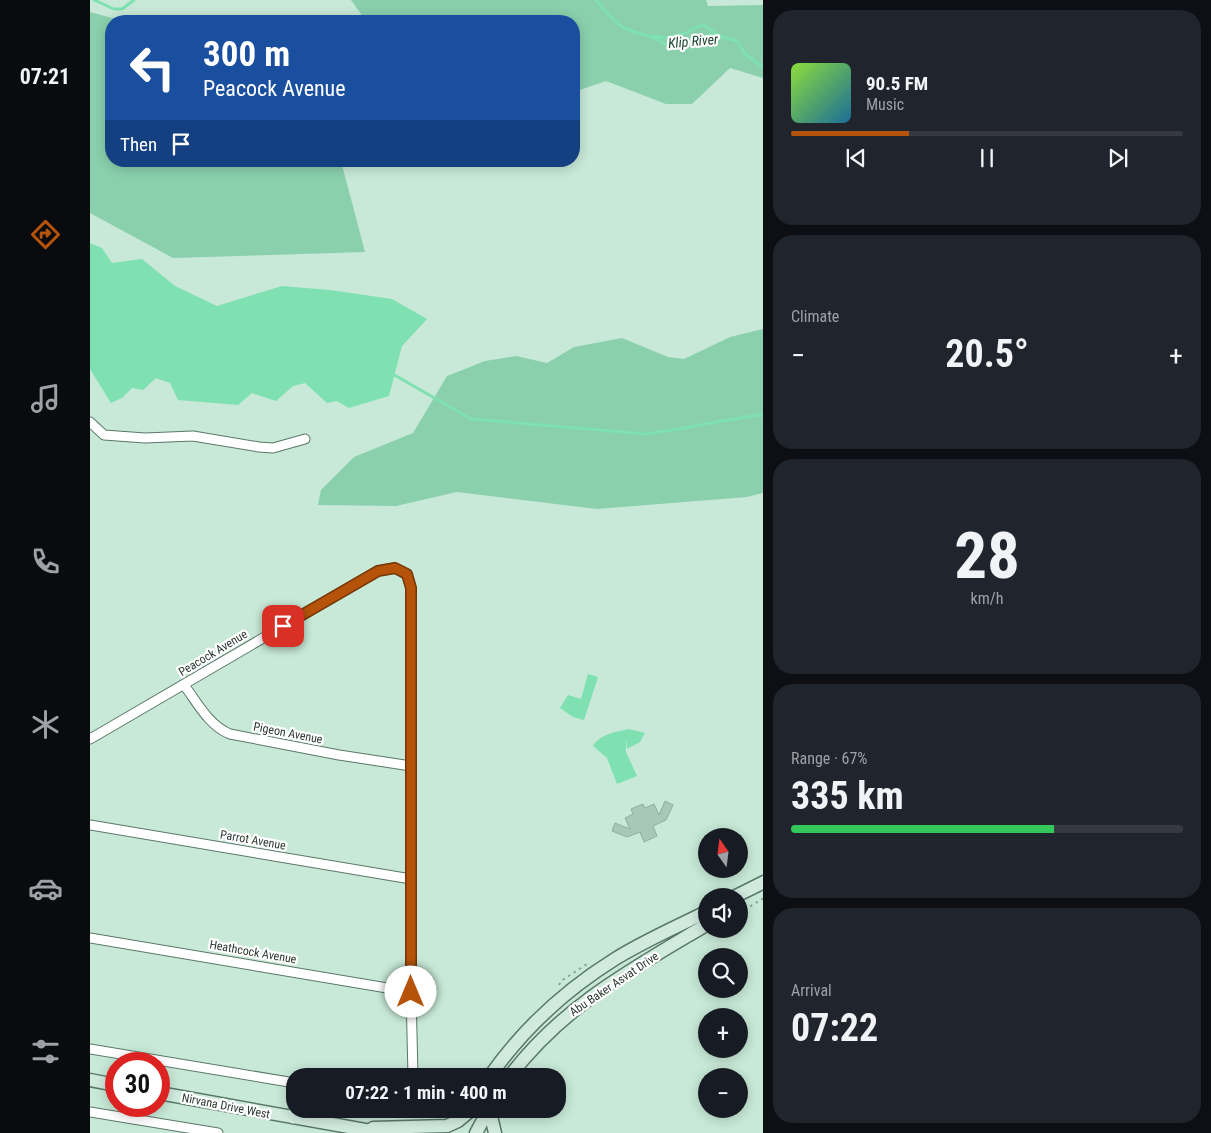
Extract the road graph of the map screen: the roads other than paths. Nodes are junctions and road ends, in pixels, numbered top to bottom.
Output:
1 (90, 422) edge
2 (305, 439) dead end
3 (184, 685) junction
4 (90, 739) edge
5 (411, 766) junction
6 (90, 825) edge
7 (411, 879) junction
8 (763, 882) edge
9 (763, 889) edge
10 (748, 890) edge
11 (748, 898) edge
12 (698, 916) edge
13 (698, 930) edge
14 (90, 938) edge
15 (411, 992) junction
16 (90, 1049) edge
17 (414, 1068) edge
18 (497, 1068) edge
19 (517, 1068) edge
20 (90, 1080) edge
21 (286, 1082) edge
22 (105, 1083) edge
23 (170, 1095) edge
24 (90, 1112) edge
25 (461, 1118) edge
26 (466, 1118) edge
27 (484, 1118) edge
28 (491, 1118) edge
29 (293, 1119) joint
30 (351, 1130) edge
31 (218, 1133) edge
32 (382, 1133) edge
33 (458, 1133) edge
34 (476, 1133) edge
35 (495, 1133) edge

1 - 2 street
3 - 4 street, Peacock Avenue
3 - 5 street, Pigeon Avenue
3 - 5 street, Peacock Avenue
5 - 7 street
6 - 7 street, Parrot Avenue
7 - 15 street
8 - 10 main road
9 - 11 main road
12 - 18 main road, Abu Baker Asvat Drive
13 - 19 main road, Abu Baker Asvat Drive
14 - 15 street, Heathcock Avenue
15 - 17 street
16 - 21 street
20 - 22 main road
23 - 29 main road, Nirvana Drive West
24 - 31 street
25 - 30 main road
26 - 33 main road
27 - 34 main road
28 - 35 main road
29 - 30 main road, Nirvana Drive West
30 - 32 main road, Nirvana Drive West

